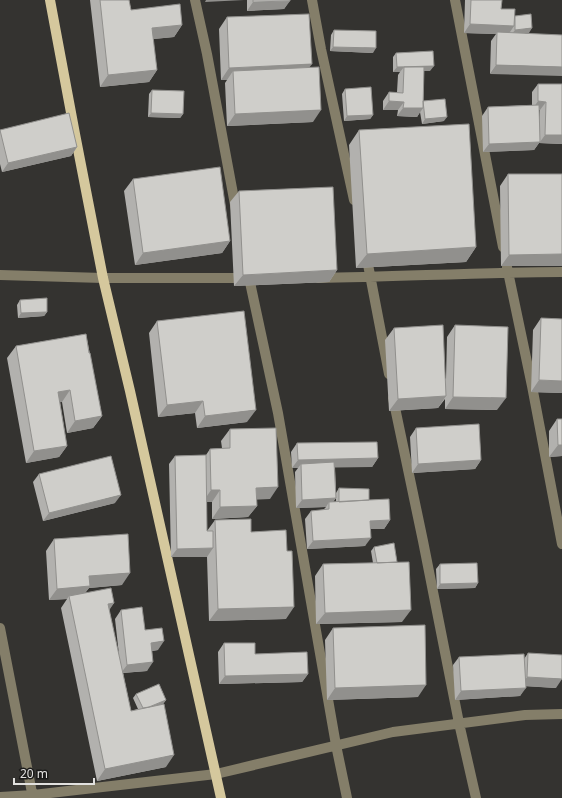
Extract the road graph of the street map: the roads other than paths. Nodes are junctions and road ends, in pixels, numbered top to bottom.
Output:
1 (50, 0) edge
2 (195, 0) edge
3 (312, 0) edge
4 (455, 0) edge
5 (356, 209) dead end
6 (237, 216) dead end
7 (365, 247) edge
8 (246, 262) edge
9 (508, 272) junction
10 (562, 272) edge
11 (0, 275) edge
12 (103, 278) junction
13 (253, 278) junction
14 (310, 278) edge
15 (371, 278) junction
16 (562, 544) edge
17 (0, 628) edge
18 (562, 714) edge
19 (459, 723) junction
20 (336, 745) junction
21 (216, 774) junction
22 (0, 797) edge
23 (33, 797) edge
24 (221, 798) edge
25 (347, 798) edge
26 (476, 798) edge

1 - 12 main road
2 - 6 street
3 - 5 street
4 - 9 street
7 - 15 street
8 - 13 street
9 - 10 street
9 - 15 street
9 - 16 street
11 - 12 street
12 - 13 street
12 - 21 main road
13 - 20 street
14 - 15 street
15 - 19 street
17 - 23 street
18 - 19 street
19 - 20 street
19 - 26 street
20 - 21 street
20 - 25 street
21 - 23 street
21 - 24 main road
22 - 23 street

